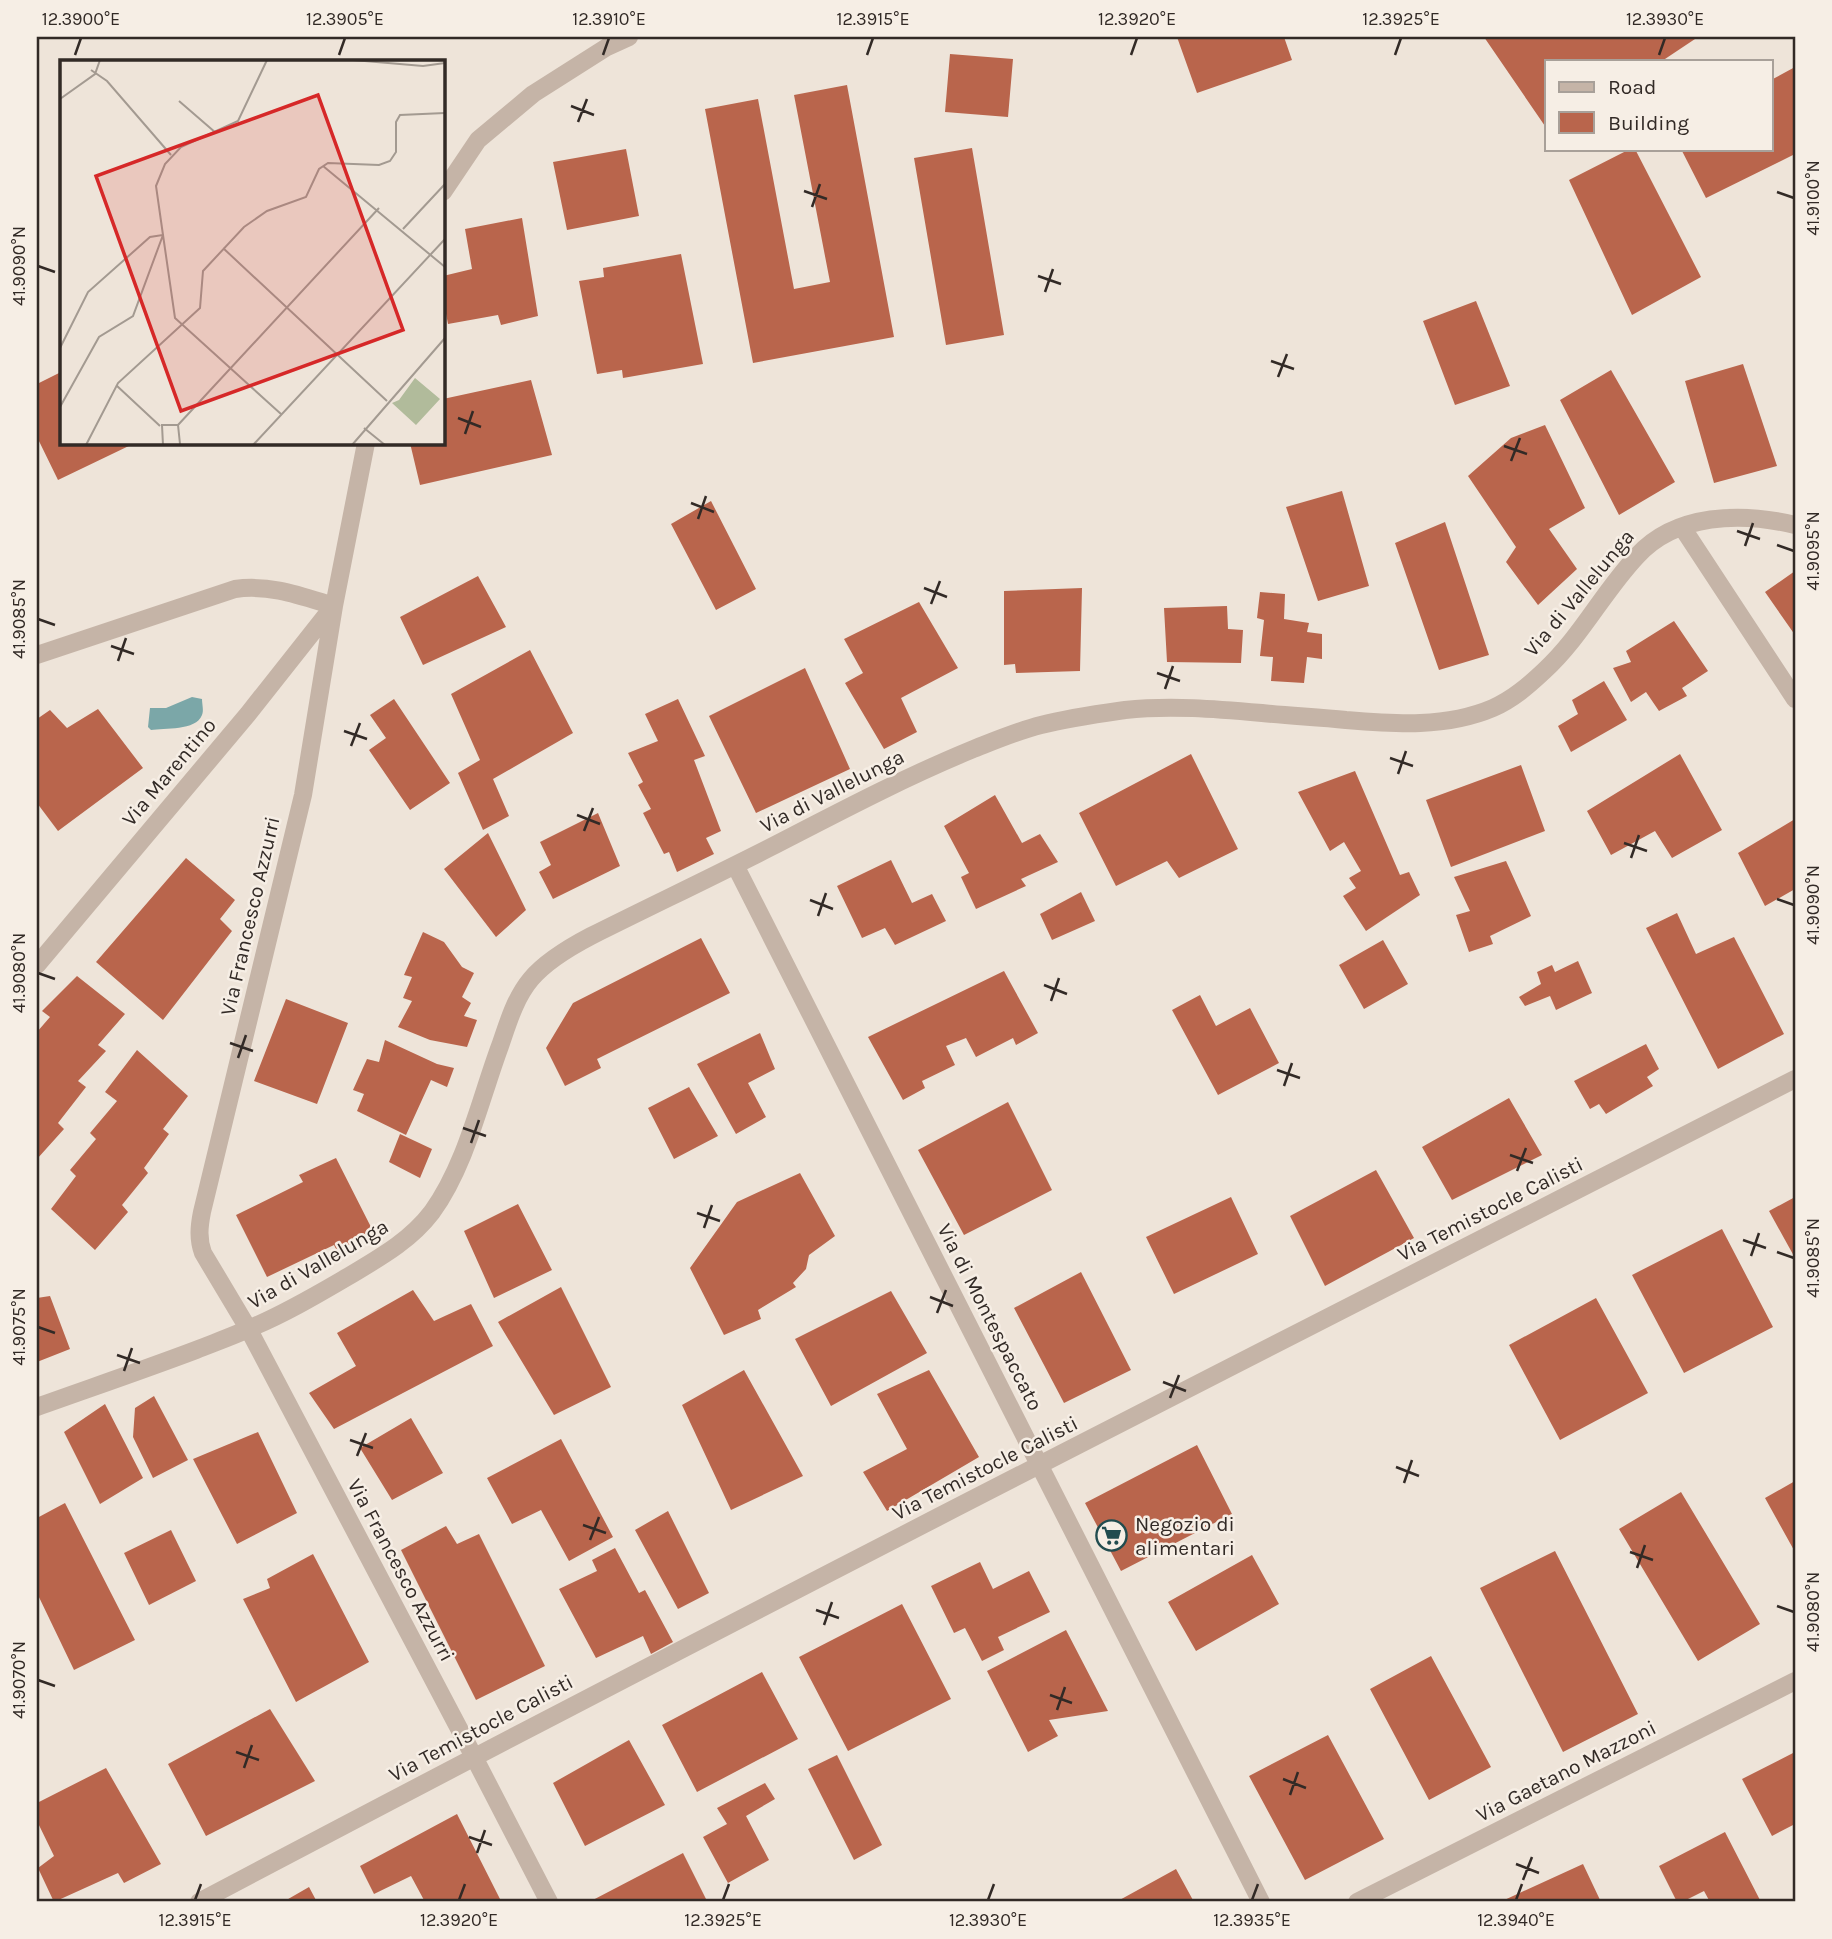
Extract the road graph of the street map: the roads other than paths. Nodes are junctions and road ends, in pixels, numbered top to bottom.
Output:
1 (629, 37) edge
2 (604, 42) edge
3 (444, 191) edge
4 (366, 444) edge
5 (1795, 525) edge
6 (1682, 527) junction
7 (334, 606) junction
8 (37, 655) edge
9 (1795, 699) edge
10 (735, 865) junction
11 (37, 965) edge
12 (1795, 1079) edge
13 (249, 1329) junction
14 (37, 1407) edge
15 (1039, 1465) junction
16 (1795, 1681) edge
17 (474, 1757) junction
18 (199, 1902) edge
19 (549, 1902) edge
20 (1261, 1902) edge
21 (1357, 1902) edge

1 - 2 street
2 - 3 street
4 - 7 street, Via Francesco Azzurri
5 - 6 street, Via di Vallelunga
6 - 9 street
6 - 10 street, Via di Vallelunga
7 - 8 street
7 - 11 street, Via Marentino
7 - 13 street, Via Francesco Azzurri
10 - 13 street, Via di Vallelunga
10 - 15 street, Via di Montespaccato
12 - 15 street, Via Temistocle Calisti
13 - 14 street, Via di Vallelunga
13 - 17 street, Via Francesco Azzurri
15 - 17 street, Via Temistocle Calisti
15 - 20 street, Via di Montespaccato
16 - 21 street, Via Gaetano Mazzoni
17 - 18 street, Via Temistocle Calisti
17 - 19 street, Via Francesco Azzurri

